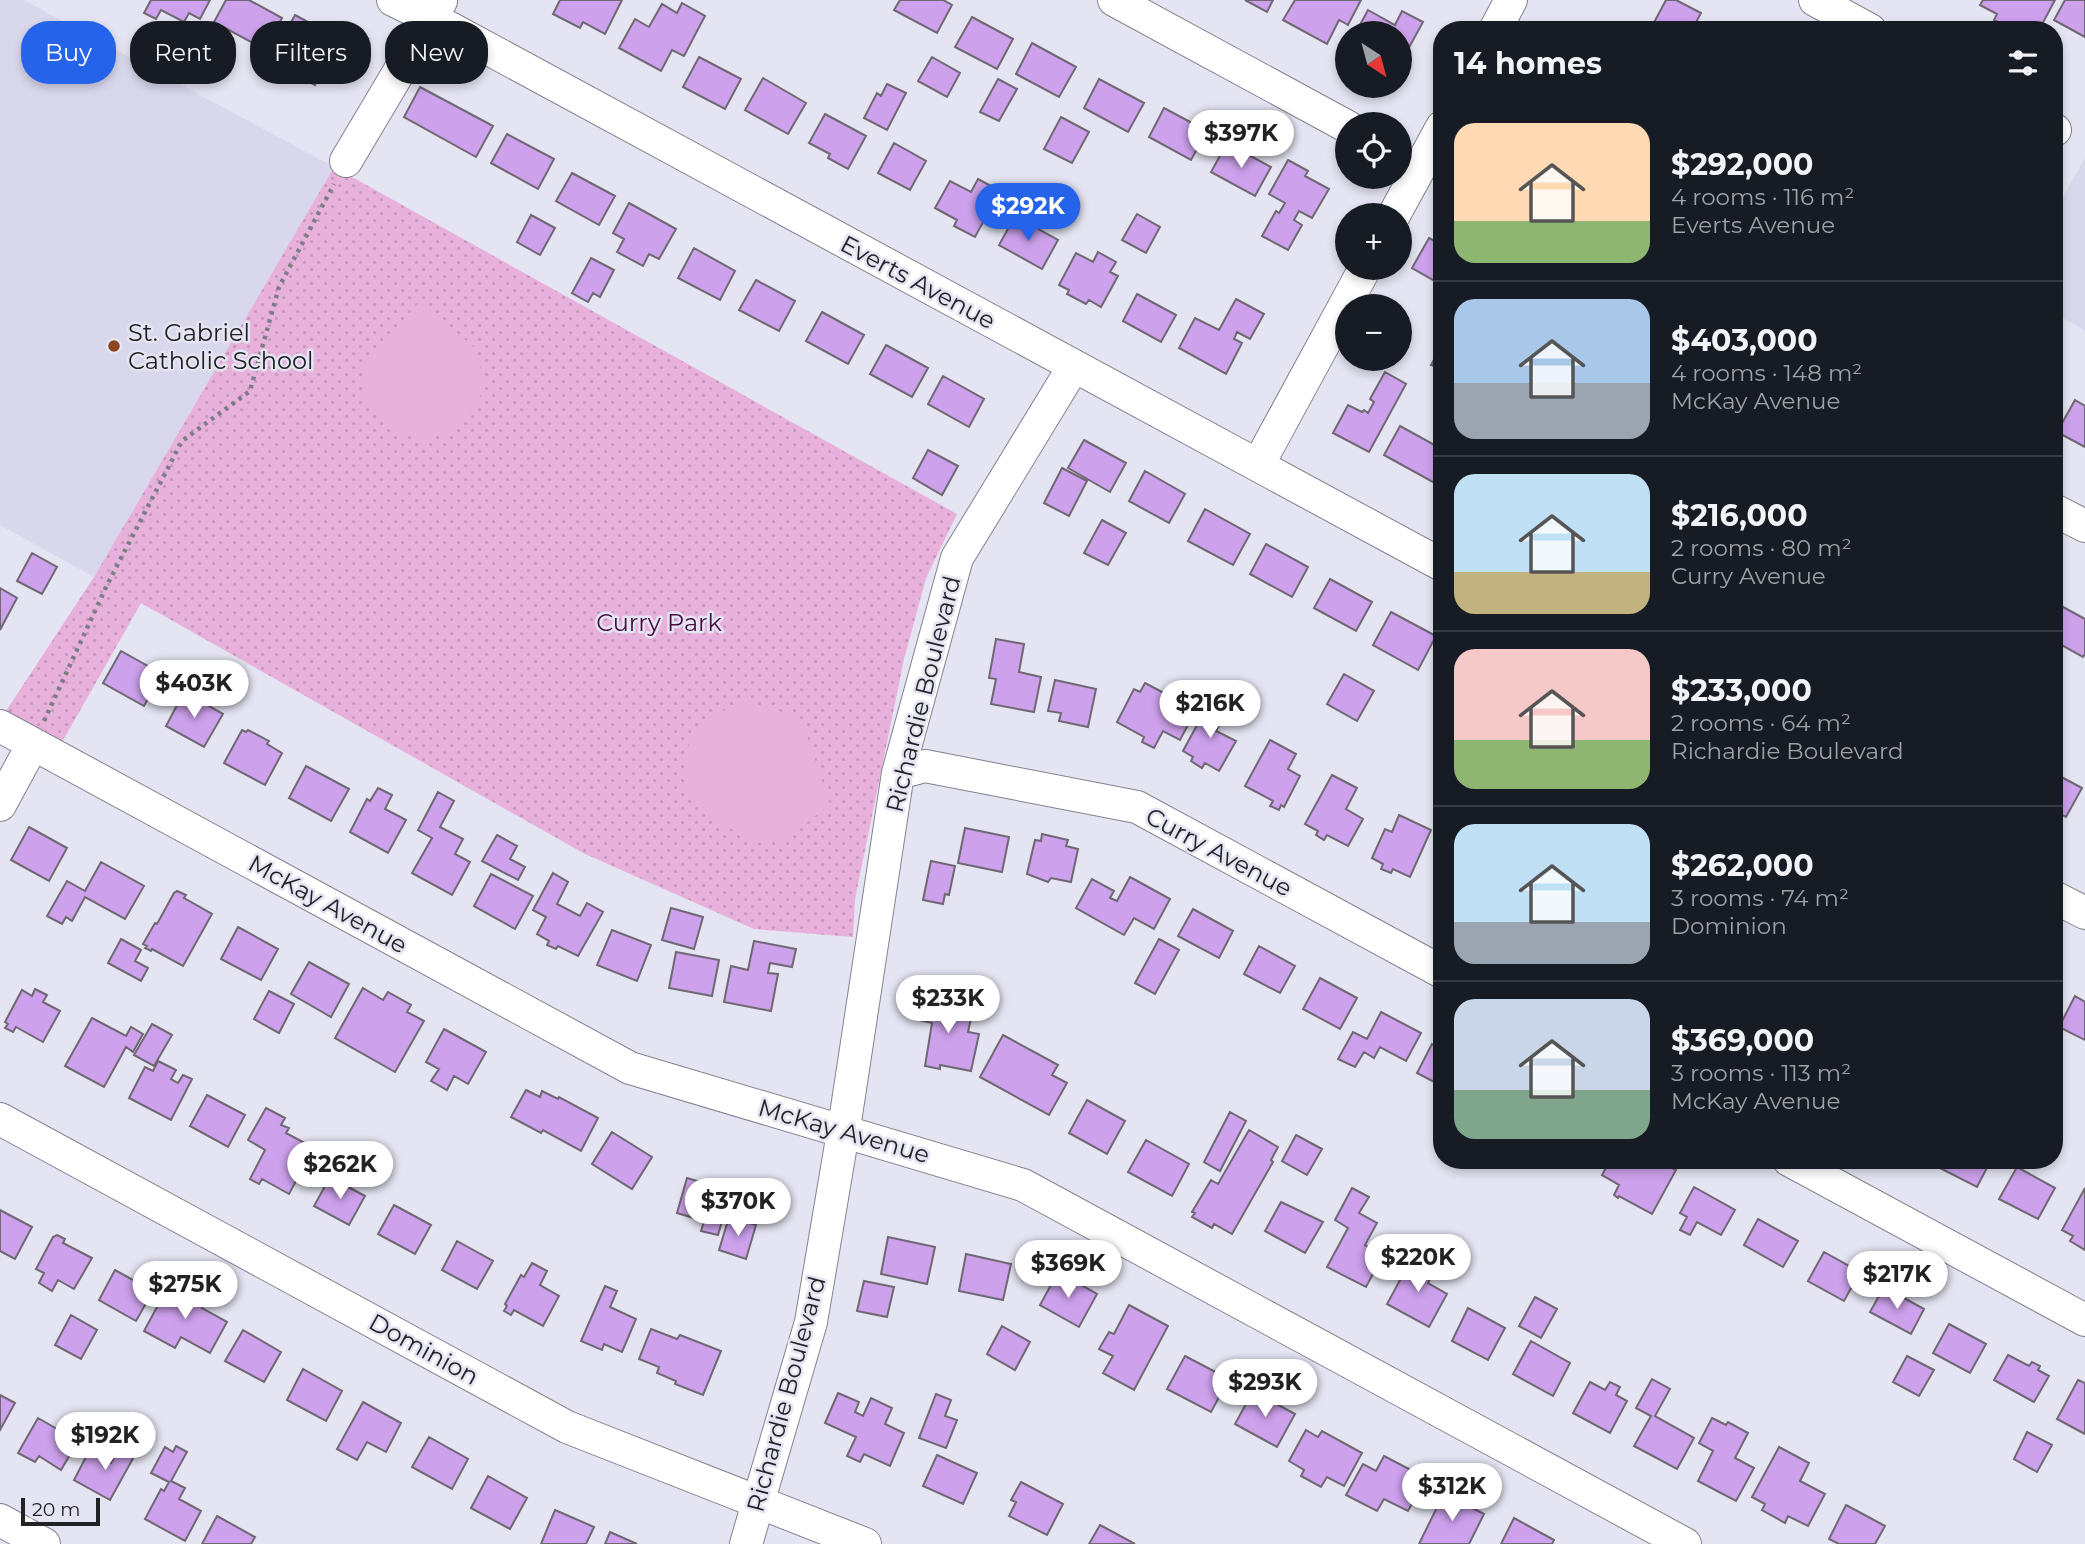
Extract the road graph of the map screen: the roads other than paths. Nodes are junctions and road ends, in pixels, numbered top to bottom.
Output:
1 (393, 0) edge
2 (1114, 0) edge
3 (1511, 0) edge
4 (1815, 0) edge
5 (436, 9) edge
6 (1500, 21) edge
7 (1854, 21) edge
8 (1335, 120) edge
9 (1433, 144) edge
10 (1421, 166) edge
11 (340, 172) road end
12 (1401, 203) edge
13 (1359, 280) edge
14 (1074, 366) junction
15 (1258, 466) junction
16 (2063, 515) edge
17 (2085, 526) edge
18 (1433, 560) edge
19 (0, 726) edge
20 (38, 733) junction
21 (898, 773) junction
22 (0, 805) edge
23 (2063, 902) edge
24 (2085, 914) edge
25 (1433, 967) edge
26 (0, 1119) edge
27 (844, 1130) junction
28 (1806, 1169) edge
29 (2085, 1320) edge
30 (758, 1501) junction
31 (0, 1520) edge
32 (44, 1544) edge
33 (746, 1544) edge
34 (865, 1544) edge
35 (1685, 1544) edge

1 - 5 street, Everts Avenue
2 - 8 street
3 - 6 street
4 - 7 street
5 - 11 street
5 - 14 street, Everts Avenue
9 - 10 street
10 - 12 street
13 - 15 street
14 - 15 street, Everts Avenue
14 - 21 street, Richardie Boulevard
15 - 18 street, Everts Avenue
16 - 17 street
19 - 20 street, McKay Avenue
20 - 22 street
20 - 27 street, McKay Avenue
21 - 25 street, Curry Avenue
21 - 27 street, Richardie Boulevard
23 - 24 street
26 - 30 street, Dominion
27 - 30 street, Richardie Boulevard
27 - 35 street, McKay Avenue
28 - 29 street
30 - 33 street, Richardie Boulevard
30 - 34 street, Dominion
31 - 32 street

